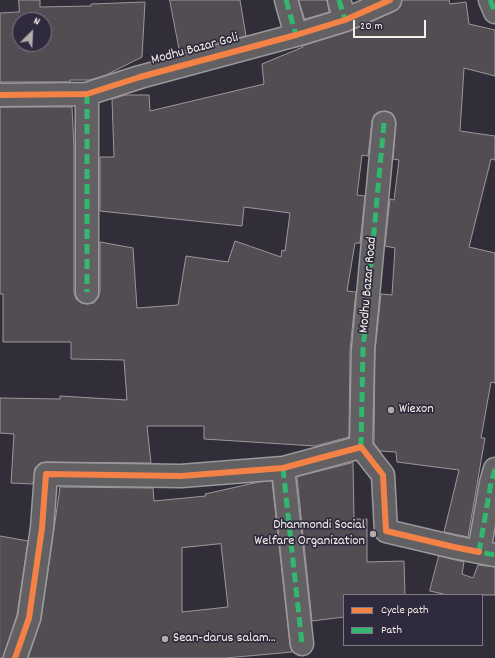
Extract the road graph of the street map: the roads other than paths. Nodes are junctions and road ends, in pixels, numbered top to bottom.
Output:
1 (286, 0) edge
2 (390, 0) edge
3 (490, 0) edge
4 (342, 10) edge
5 (495, 12) edge
6 (296, 35) junction
7 (87, 94) junction
8 (0, 95) edge
9 (384, 123) dead end
10 (88, 292) dead end
11 (362, 446) junction
12 (283, 468) junction
13 (495, 469) edge
14 (487, 554) edge
15 (302, 644) dead end
16 (15, 658) edge

1 - 6 street
2 - 4 street, Modhu Bazar Goli
3 - 5 street
4 - 6 street, Modhu Bazar Goli
6 - 7 street, Modhu Bazar Goli
7 - 8 street, Modhu Bazar Goli
7 - 10 street
9 - 11 street, Modhu Bazar Road
11 - 12 street
11 - 14 street
12 - 15 street
12 - 16 street
13 - 14 street

